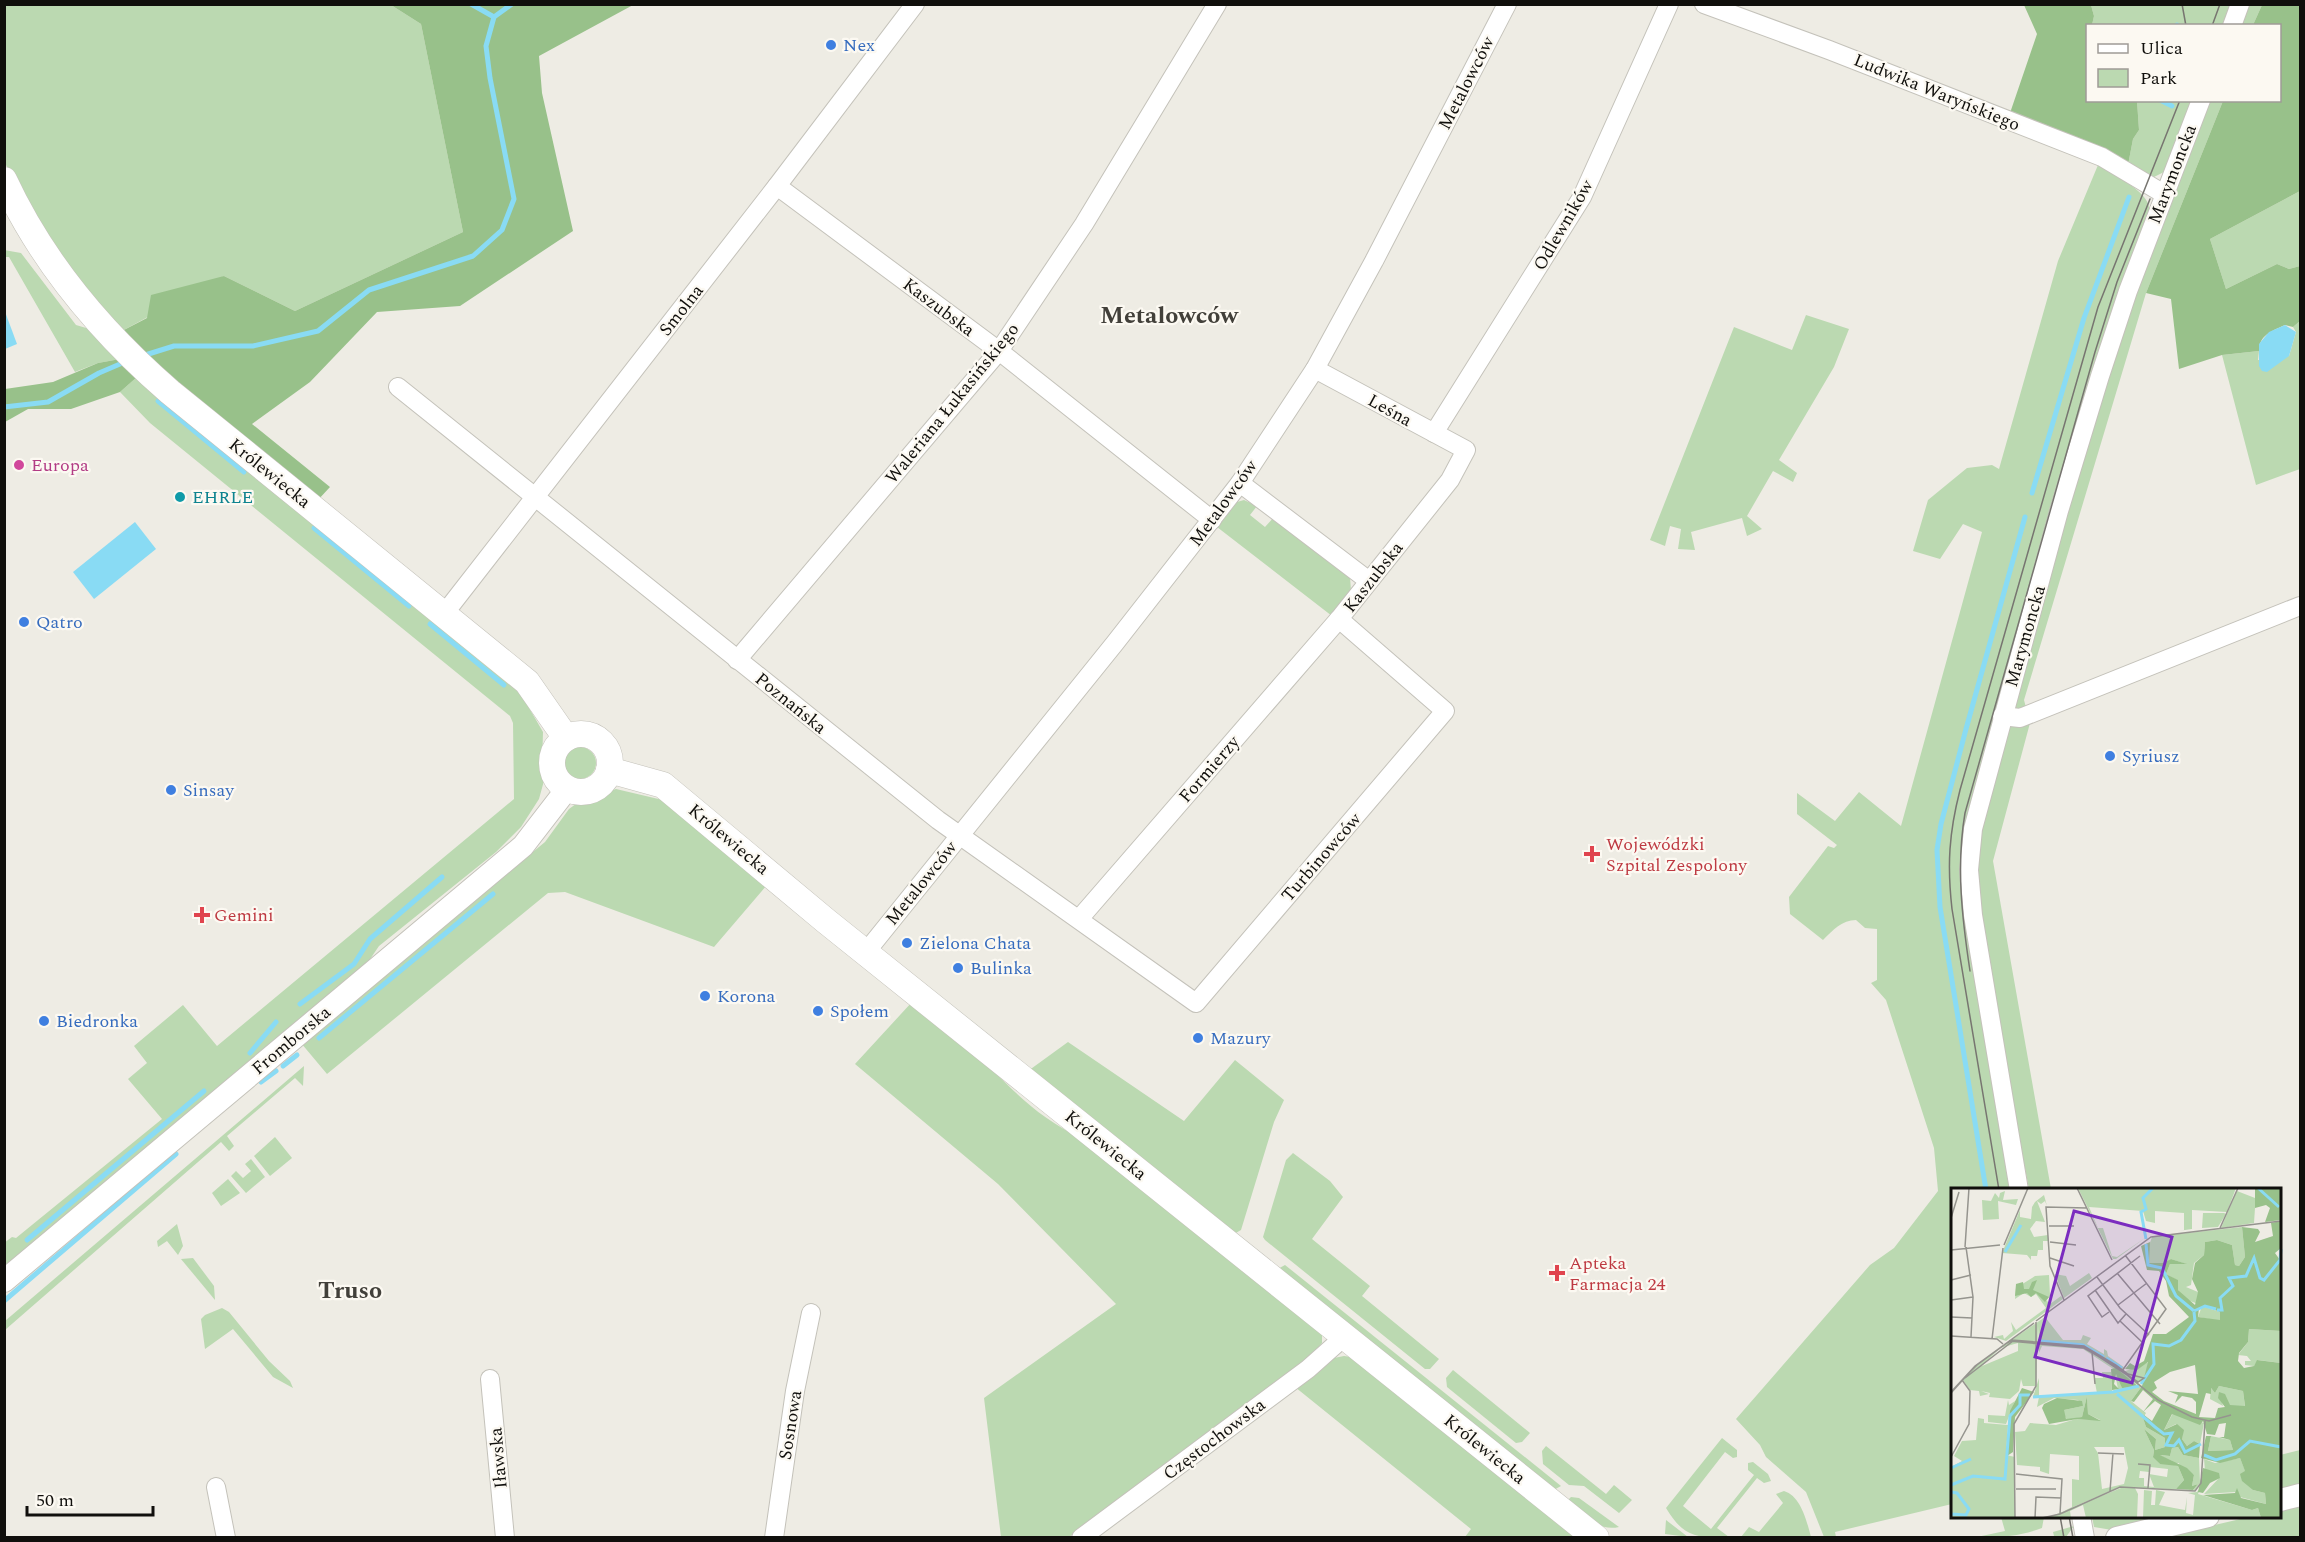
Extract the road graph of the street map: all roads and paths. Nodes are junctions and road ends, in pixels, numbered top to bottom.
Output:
1 (915, 4) edge
2 (1217, 4) edge
3 (1507, 4) edge
4 (1669, 4) edge
5 (1704, 4) edge
6 (2240, 4) edge
7 (2233, 24) edge
8 (2200, 102) edge
9 (4, 180) edge
10 (777, 186) junction
11 (2164, 194) junction
12 (999, 351) junction
13 (1315, 369) junction
14 (398, 387) dead end
15 (1434, 433) junction
16 (1466, 450) joint
17 (1240, 483) junction
18 (536, 498) junction
19 (1212, 520) junction
20 (1369, 581) junction
21 (2301, 606) edge
22 (444, 614) junction
23 (1339, 619) junction
24 (738, 660) junction
25 (1445, 711) joint
26 (2002, 716) junction
27 (566, 738) junction
28 (609, 770) junction
29 (567, 789) junction
30 (959, 836) junction
31 (1079, 919) junction
32 (866, 952) junction
33 (1196, 1003) joint
34 (2019, 1188) edge
35 (4, 1281) edge
36 (811, 1313) dead end
37 (1344, 1337) junction
38 (490, 1378) dead end
39 (216, 1487) dead end
40 (2301, 1495) edge
41 (2281, 1500) edge
42 (2080, 1518) edge
43 (2200, 1518) edge
44 (226, 1538) edge
45 (505, 1538) edge
46 (774, 1538) edge
47 (1082, 1538) edge
48 (1596, 1538) edge
49 (2085, 1538) edge
50 (2117, 1538) edge

1 - 10 street, Smolna
2 - 12 street, Waleriana Łukasińskiego
3 - 13 street, Metalowców
4 - 15 street, Odlewników
5 - 11 street, Ludwika Waryńskiego
6 - 7 street
8 - 11 street, Marymoncka
9 - 22 main road, Królewiecka
10 - 12 street, Kaszubska
10 - 18 street, Smolna
11 - 26 street, Marymoncka
12 - 19 street, Kaszubska
12 - 24 street, Waleriana Łukasińskiego
13 - 15 street, Leśna
13 - 17 street, Metalowców
14 - 18 street, Poznańska
15 - 16 street, Leśna
16 - 20 street, Kaszubska
17 - 19 street, Metalowców
17 - 20 street
18 - 22 street, Smolna
18 - 24 street, Poznańska
19 - 30 street, Metalowców
20 - 23 street, Kaszubska
21 - 26 street
22 - 27 main road, Królewiecka
23 - 25 street, Kaszubska
23 - 31 street, Formierzy
24 - 30 street, Poznańska
25 - 33 street, Turbinowców
26 - 34 street, Marymoncka
27 - 28 main road
27 - 29 main road
28 - 29 main road
28 - 32 main road, Królewiecka
29 - 35 street, Fromborska
30 - 31 street, Poznańska
30 - 32 street, Metalowców
31 - 33 street, Poznańska
32 - 37 main road, Królewiecka
36 - 46 street, Sosnowa
37 - 47 street, Częstochowska
37 - 48 main road, Królewiecka
38 - 45 street, Iławska
39 - 44 street
40 - 41 street
42 - 49 street
43 - 50 street

